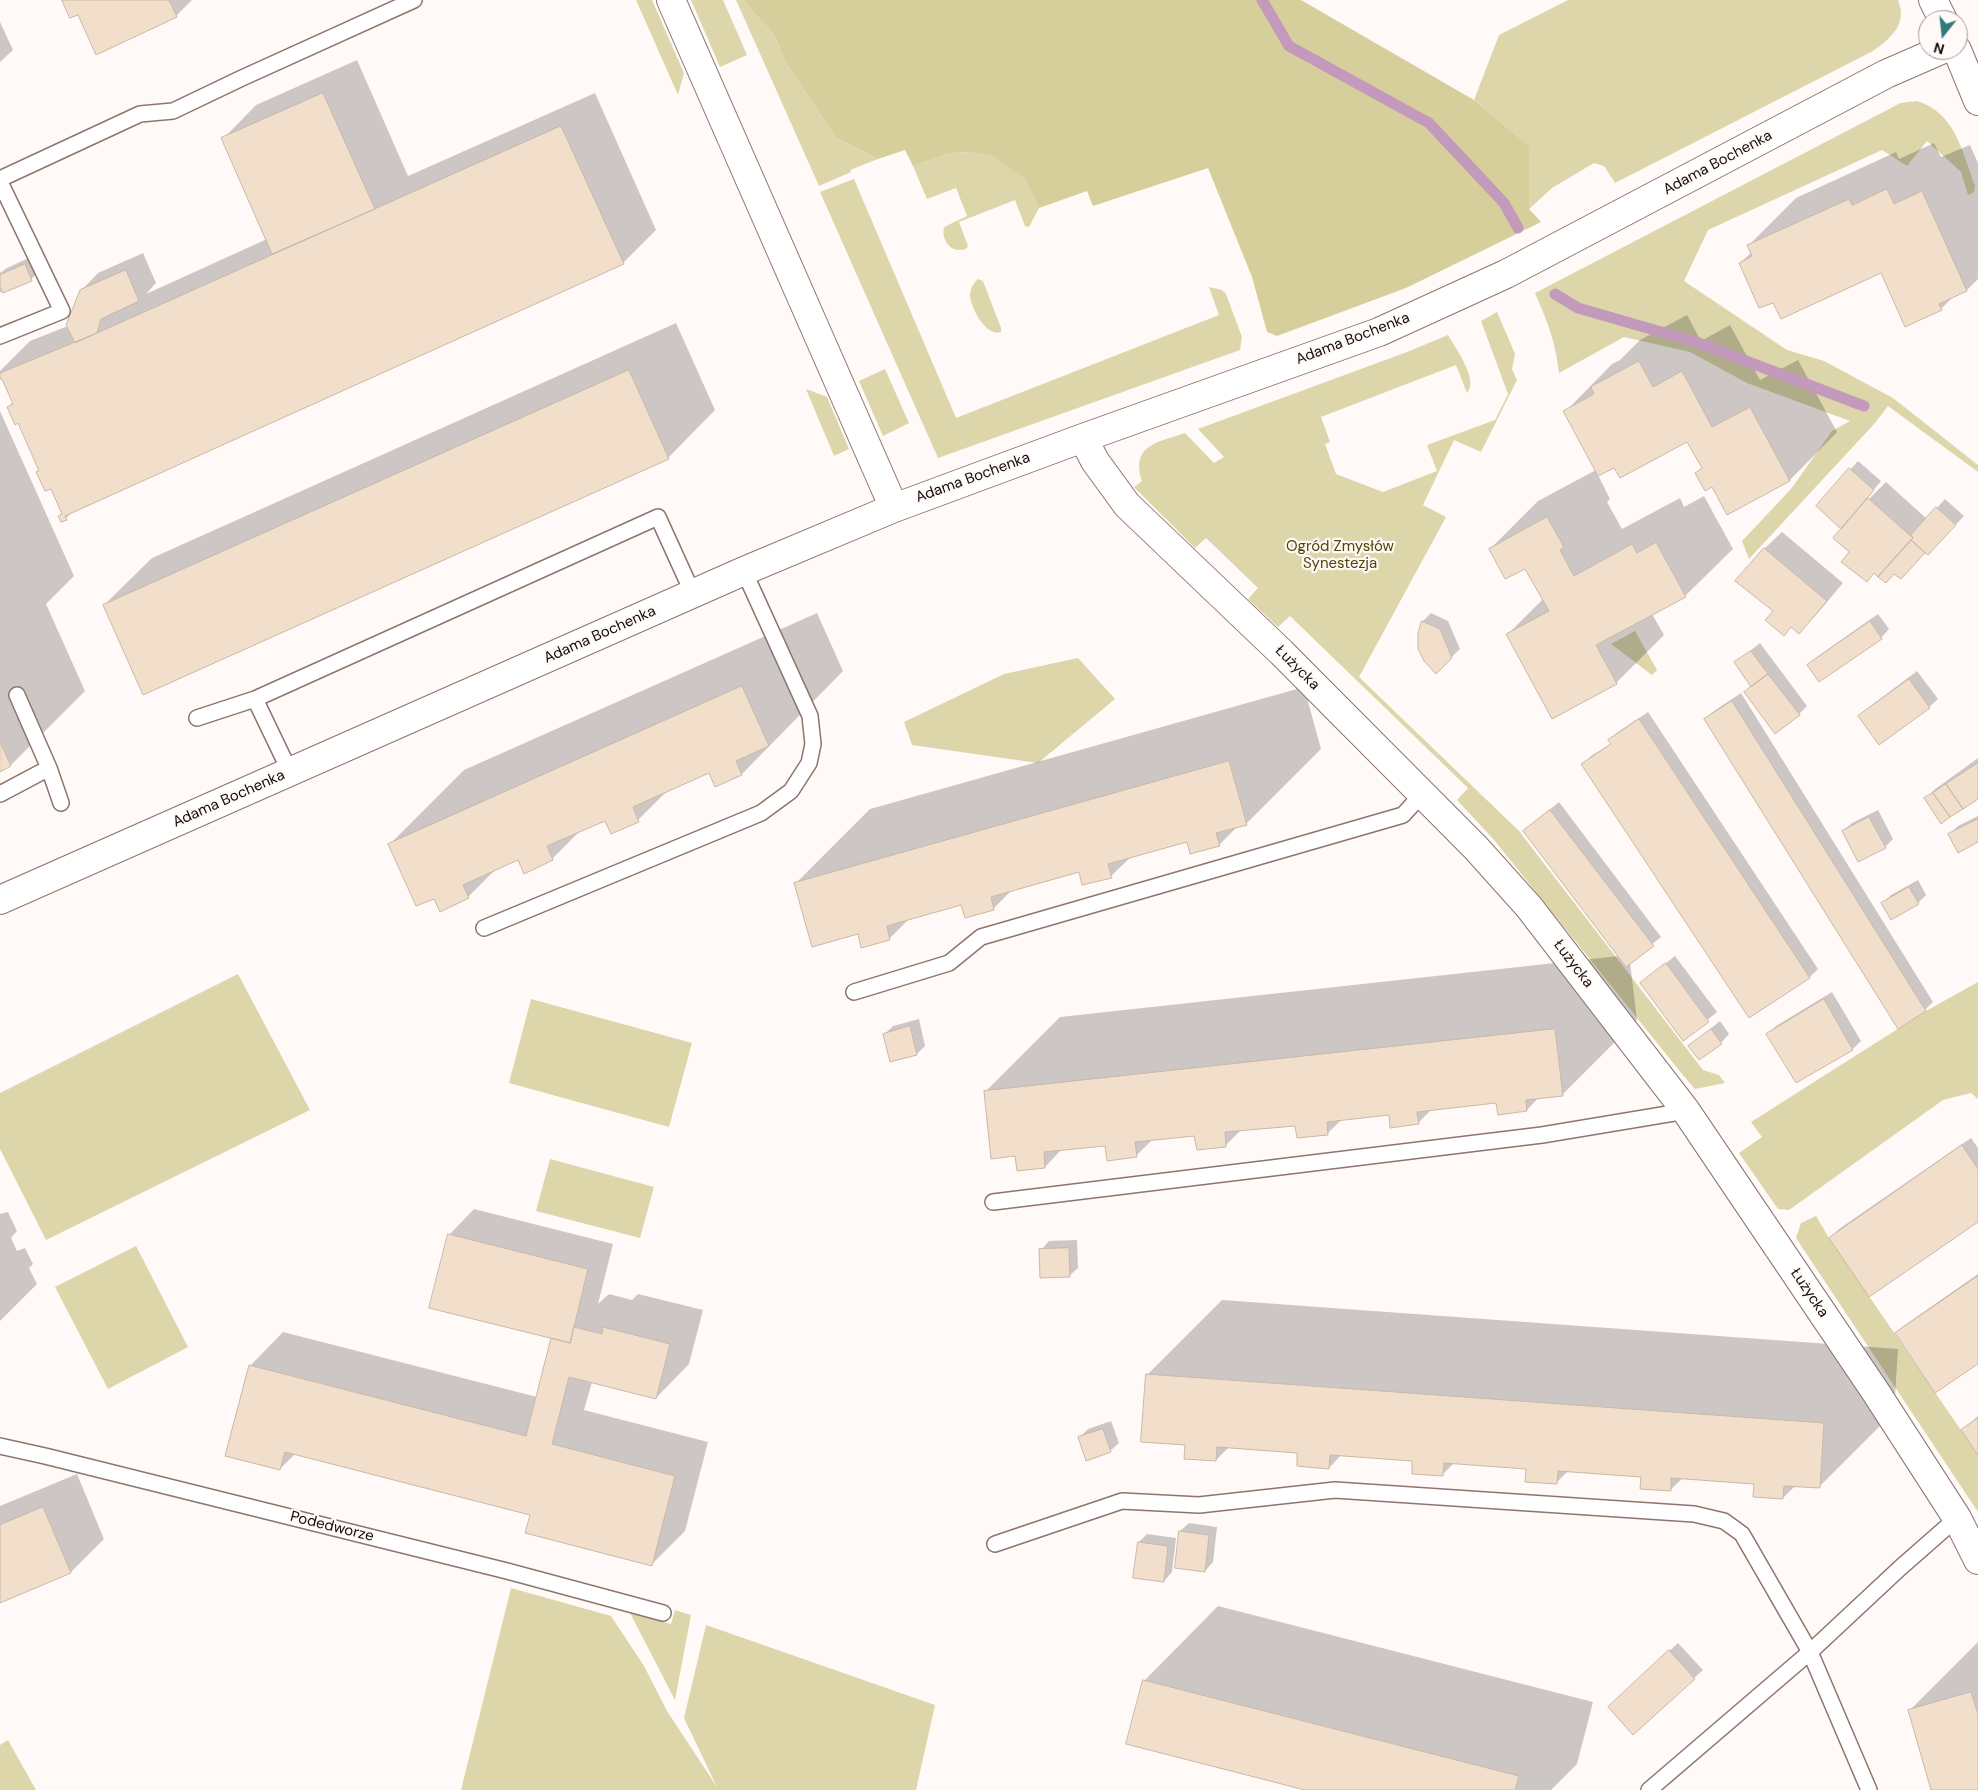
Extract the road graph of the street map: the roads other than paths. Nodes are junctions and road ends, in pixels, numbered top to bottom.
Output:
1 (414, 0) edge
2 (671, 0) edge
3 (1918, 60) edge
4 (1961, 60) edge
5 (1978, 101) edge
6 (0, 180) edge
7 (0, 336) edge
8 (1083, 438) junction
9 (894, 508) junction
10 (744, 570) junction
11 (693, 594) junction
12 (17, 695) dead end
13 (255, 698) junction
14 (197, 718) dead end
15 (49, 768) junction
16 (290, 772) junction
17 (0, 794) edge
18 (1422, 794) junction
19 (61, 803) dead end
20 (0, 900) edge
21 (484, 928) dead end
22 (854, 992) dead end
23 (1686, 1111) junction
24 (994, 1202) dead end
25 (0, 1446) edge
26 (1956, 1518) junction
27 (995, 1544) dead end
28 (1978, 1560) edge
29 (663, 1613) dead end
30 (1810, 1652) junction
31 (1649, 1790) edge
32 (1869, 1790) edge

1 - 6 lane
2 - 9 street
3 - 8 street, Adama Bochenka
4 - 5 street
6 - 7 lane
8 - 9 street, Adama Bochenka
8 - 18 street, Łużycka
9 - 10 street, Adama Bochenka
10 - 11 street, Adama Bochenka
10 - 21 lane
11 - 13 lane
11 - 16 street, Adama Bochenka
12 - 15 lane
13 - 14 lane
13 - 16 lane
15 - 17 lane
15 - 19 lane
16 - 20 street, Adama Bochenka
18 - 22 lane
18 - 23 street, Łużycka
23 - 24 lane
23 - 26 street, Łużycka
25 - 29 lane, Podedworze
26 - 28 street, Łużycka
26 - 30 lane
27 - 30 lane
30 - 31 lane
30 - 32 lane

